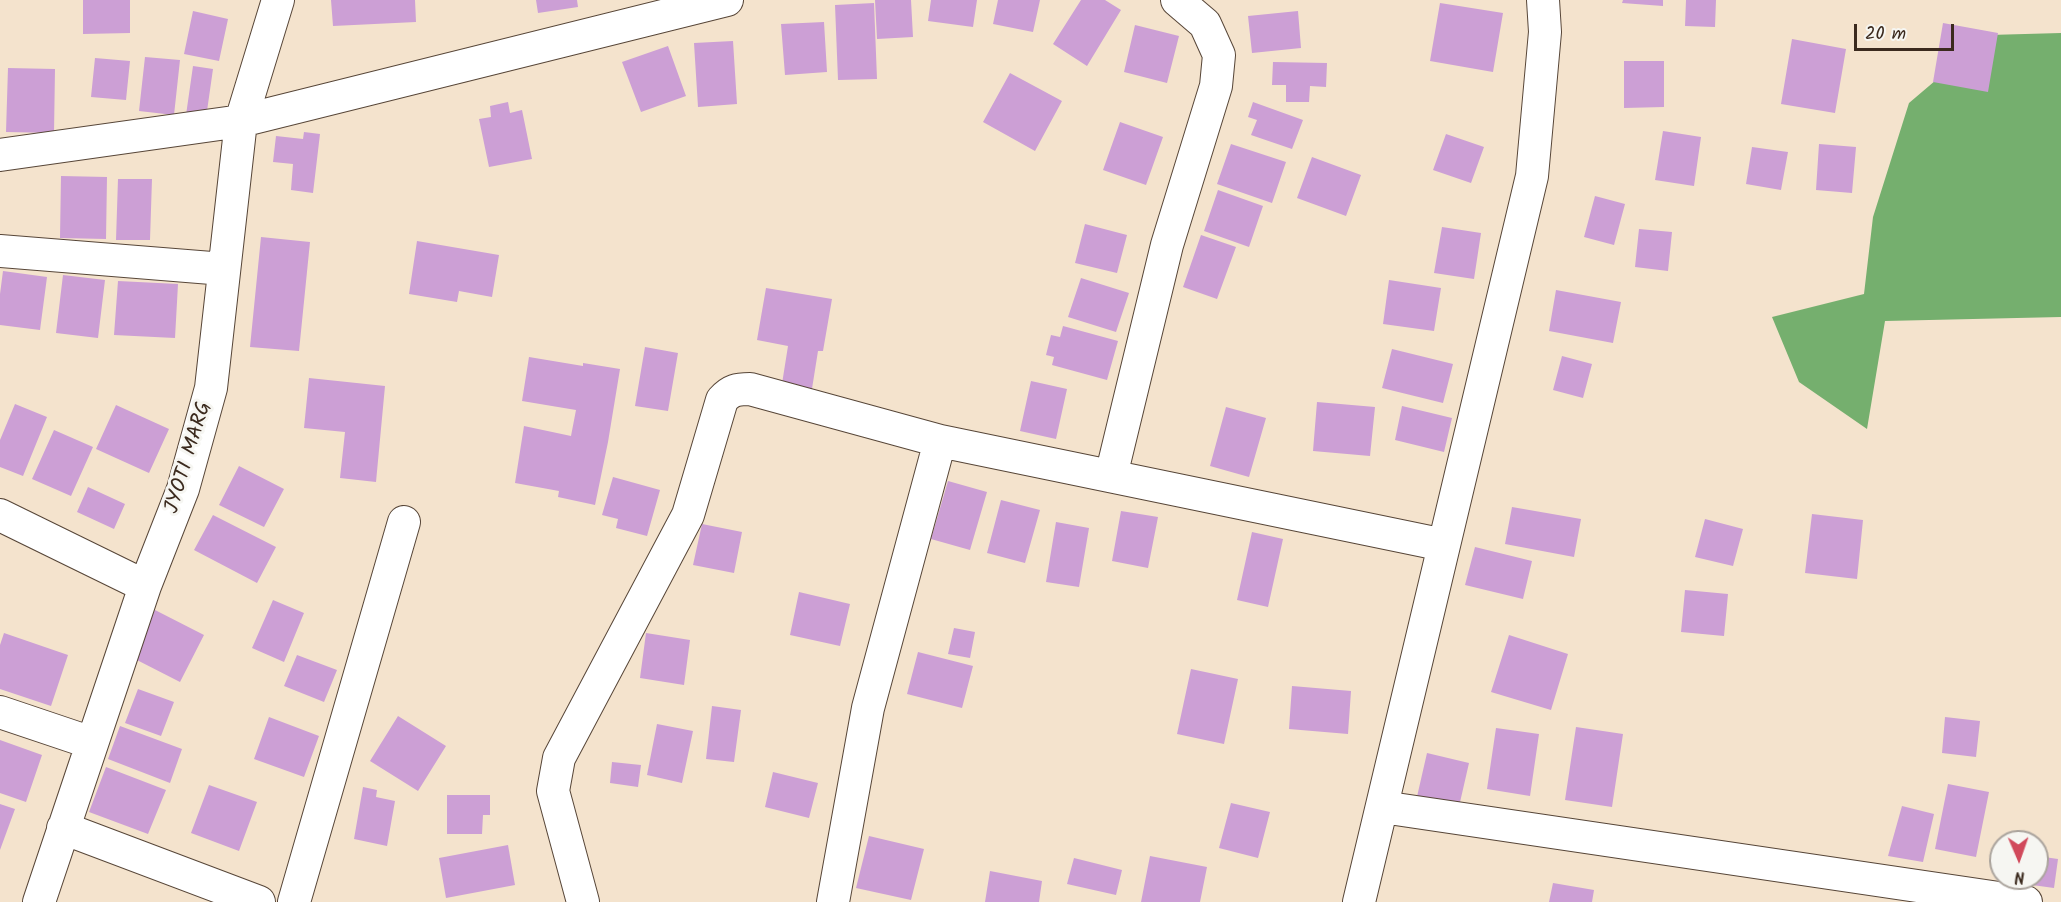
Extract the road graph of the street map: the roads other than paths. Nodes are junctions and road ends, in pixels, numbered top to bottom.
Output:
1 (278, 0) edge
2 (727, 0) edge
3 (1177, 0) edge
4 (1543, 0) edge
5 (241, 121) junction
6 (0, 155) edge
7 (0, 251) edge
8 (224, 269) junction
9 (940, 441) junction
10 (1111, 476) junction
11 (0, 515) edge
12 (404, 522) dead end
13 (1444, 545) junction
14 (145, 586) junction
15 (0, 712) edge
16 (92, 743) junction
17 (1382, 807) junction
18 (63, 828) junction
19 (39, 902) edge
20 (259, 902) edge
21 (294, 902) edge
22 (583, 902) edge
23 (833, 902) edge
24 (1359, 902) edge
25 (2026, 902) edge

1 - 5 street, JYOTI MARG
2 - 5 street
3 - 10 street
4 - 13 street
5 - 6 street
5 - 8 street, JYOTI MARG
7 - 8 street
8 - 14 street, JYOTI MARG
9 - 10 street
9 - 22 street
9 - 23 street
10 - 13 street
11 - 14 street
12 - 21 street
13 - 17 street
14 - 16 street, JYOTI MARG
15 - 16 street
16 - 18 street, JYOTI MARG
17 - 24 street
17 - 25 street
18 - 19 street, JYOTI MARG
18 - 20 street

